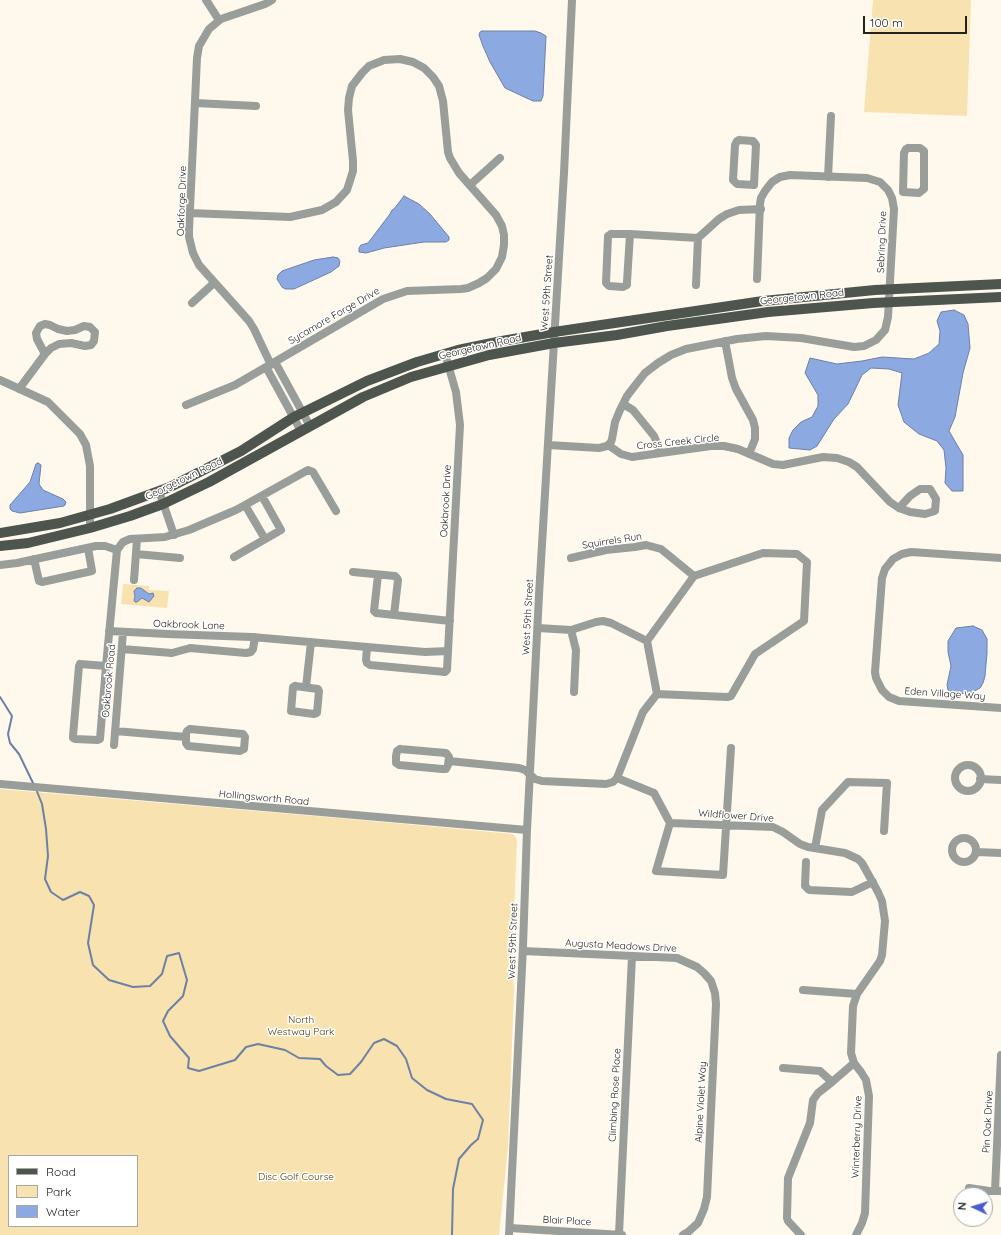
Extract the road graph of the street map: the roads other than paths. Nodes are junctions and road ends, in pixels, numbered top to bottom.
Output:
1 (206, 0) edge
2 (272, 0) edge
3 (572, 0) edge
4 (219, 20) junction
5 (195, 103) junction
6 (256, 106) dead end
7 (831, 116) dead end
8 (500, 158) dead end
9 (828, 177) junction
10 (470, 185) junction
11 (754, 185) junction
12 (765, 191) junction
13 (903, 192) junction
14 (892, 196) junction
15 (761, 209) junction
16 (190, 213) junction
17 (630, 234) junction
18 (698, 238) junction
19 (757, 279) dead end
20 (214, 283) junction
21 (1001, 284) edge
22 (696, 285) dead end
23 (890, 289) junction
24 (1001, 297) edge
25 (889, 302) junction
26 (192, 303) dead end
27 (554, 332) junction
28 (725, 341) junction
29 (554, 343) junction
30 (45, 354) junction
31 (445, 354) junction
32 (271, 365) junction
33 (448, 366) junction
34 (0, 380) edge
35 (19, 389) junction
36 (186, 404) dead end
37 (623, 404) junction
38 (298, 415) junction
39 (306, 428) junction
40 (548, 445) junction
41 (608, 445) junction
42 (659, 453) junction
43 (749, 454) junction
44 (159, 491) junction
45 (262, 496) junction
46 (163, 504) junction
47 (245, 505) junction
48 (899, 508) dead end
49 (336, 511) dead end
50 (90, 514) junction
51 (90, 528) junction
52 (0, 533) edge
53 (174, 535) junction
54 (137, 539) junction
55 (265, 540) junction
56 (0, 546) edge
57 (88, 548) junction
58 (117, 550) junction
59 (136, 554) junction
60 (180, 558) dead end
61 (234, 558) dead end
62 (571, 558) dead end
63 (1001, 558) edge
64 (34, 559) junction
65 (0, 565) edge
66 (353, 572) dead end
67 (378, 575) junction
68 (694, 576) junction
69 (134, 580) dead end
70 (394, 615) junction
71 (450, 621) junction
72 (538, 628) junction
73 (571, 630) junction
74 (109, 631) junction
75 (123, 632) junction
76 (255, 637) junction
77 (647, 641) junction
78 (311, 642) junction
79 (367, 647) junction
80 (122, 649) junction
81 (448, 651) junction
82 (106, 666) junction
83 (306, 687) dead end
84 (574, 692) dead end
85 (657, 694) junction
86 (1001, 708) edge
87 (115, 731) junction
88 (186, 737) junction
89 (114, 745) dead end
90 (731, 748) dead end
91 (449, 761) junction
92 (530, 774) junction
93 (617, 778) junction
94 (980, 779) dead end
95 (1001, 780) edge
96 (0, 784) edge
97 (670, 823) junction
98 (726, 825) junction
99 (527, 830) junction
100 (884, 831) dead end
101 (815, 848) junction
102 (977, 852) dead end
103 (1001, 853) edge
104 (806, 862) dead end
105 (873, 882) junction
106 (523, 951) junction
107 (882, 952) joint
108 (632, 956) junction
109 (711, 981) joint
110 (803, 990) dead end
111 (857, 994) junction
112 (1001, 1055) edge
113 (854, 1063) junction
114 (783, 1068) dead end
115 (1001, 1069) edge
116 (832, 1082) junction
117 (999, 1137) edge
118 (998, 1191) edge
119 (510, 1231) edge
120 (620, 1235) edge
121 (683, 1235) edge
122 (801, 1235) edge
123 (856, 1235) edge

1 - 4 street
2 - 4 street
3 - 27 street, West 59th Street
4 - 5 street, Oakforge Drive
5 - 6 street
5 - 16 street, Oakforge Drive
7 - 9 street
8 - 10 street
9 - 12 street, Sebring Drive
9 - 14 street, Sebring Drive
10 - 16 street, Sycamore Forge Drive
10 - 32 street, Sycamore Forge Drive
11 - 11 street
11 - 12 street
12 - 15 street
13 - 13 street, Sebring Drive
13 - 14 street, Sebring Drive
14 - 23 street, Sebring Drive
15 - 18 street
15 - 19 street
16 - 20 street, Oakforge Drive
17 - 17 street
17 - 18 street
18 - 22 street
20 - 26 street
20 - 32 street, Oakforge Drive
21 - 23 main road, Georgetown Road
23 - 25 street, Sebring Drive
23 - 27 main road, Georgetown Road
24 - 25 main road, Georgetown Road
25 - 28 street, Sebring Drive
25 - 29 main road, Georgetown Road
27 - 29 street, West 59th Street
27 - 31 main road, Georgetown Road
28 - 37 street, Sebring Drive
28 - 43 street
29 - 33 main road, Georgetown Road
29 - 40 street, West 59th Street
30 - 30 street
30 - 35 street
31 - 33 street, Oakbrook Drive
31 - 38 main road, Georgetown Road
32 - 36 street, Sycamore Forge Drive
32 - 38 street, Oakforge Drive
33 - 39 main road, Georgetown Road
33 - 71 street, Oakbrook Drive
34 - 35 street
35 - 50 street
37 - 41 street, Sebring Drive
37 - 42 street
38 - 39 street, Oakforge Drive
38 - 44 main road, Georgetown Road
39 - 46 main road, Georgetown Road
40 - 41 street
40 - 72 street, West 59th Street
41 - 42 street, Cross Creek Circle
42 - 43 street, Cross Creek Circle
43 - 48 street, Cross Creek Circle
44 - 46 street
44 - 50 main road, Georgetown Road
45 - 47 street
45 - 49 street
45 - 55 street
46 - 51 main road, Georgetown Road
46 - 53 street
47 - 53 street
47 - 55 street
50 - 51 street
50 - 52 main road, Georgetown Road
51 - 56 main road, Georgetown Road
53 - 54 street
54 - 58 street
54 - 59 street
55 - 61 street
57 - 58 street
57 - 64 street
57 - 64 street
58 - 74 street
59 - 60 street
59 - 69 street
62 - 68 street, Squirrels Run
63 - 86 street, Eden Village Way
64 - 65 street
66 - 67 street
67 - 70 street
67 - 70 street
68 - 77 street
68 - 85 street
70 - 71 street
71 - 81 street, Oakbrook Drive
72 - 73 street
72 - 92 street, West 59th Street
73 - 77 street
73 - 84 street
74 - 75 street, Oakbrook Lane
74 - 82 street
75 - 76 street, Oakbrook Lane
75 - 80 street, Oakbrook Road
76 - 78 street, Oakbrook Lane
76 - 80 street
77 - 85 street
78 - 79 street, Oakbrook Lane
78 - 83 street
79 - 81 street, Oakbrook Lane
79 - 81 street
80 - 87 street, Oakbrook Road
82 - 82 street
85 - 93 street
87 - 88 street
87 - 89 street, Oakbrook Road
88 - 88 street
90 - 98 street
91 - 91 street
91 - 92 street
92 - 93 street
92 - 99 street, West 59th Street
93 - 97 street
94 - 95 street
96 - 99 street, Hollingsworth Road
97 - 98 street, Wildflower Drive
97 - 98 street
98 - 101 street, Wildflower Drive
99 - 106 street, West 59th Street
100 - 101 street
101 - 105 street, Wildflower Drive
102 - 103 street
104 - 105 street
105 - 107 street, Wildflower Drive
106 - 108 street, Augusta Meadows Drive
106 - 119 street, West 59th Street
107 - 111 street, Winterberry Drive
108 - 109 street, Augusta Meadows Drive
108 - 120 street, Climbing Rose Place
109 - 121 street, Alpine Violet Way
110 - 111 street
111 - 113 street, Winterberry Drive
112 - 115 street, Pin Oak Drive
113 - 116 street
113 - 123 street, Winterberry Drive
114 - 116 street
115 - 117 street, Pin Oak Drive
116 - 122 street
117 - 118 street, Pin Oak Drive
119 - 120 street, Blair Place

